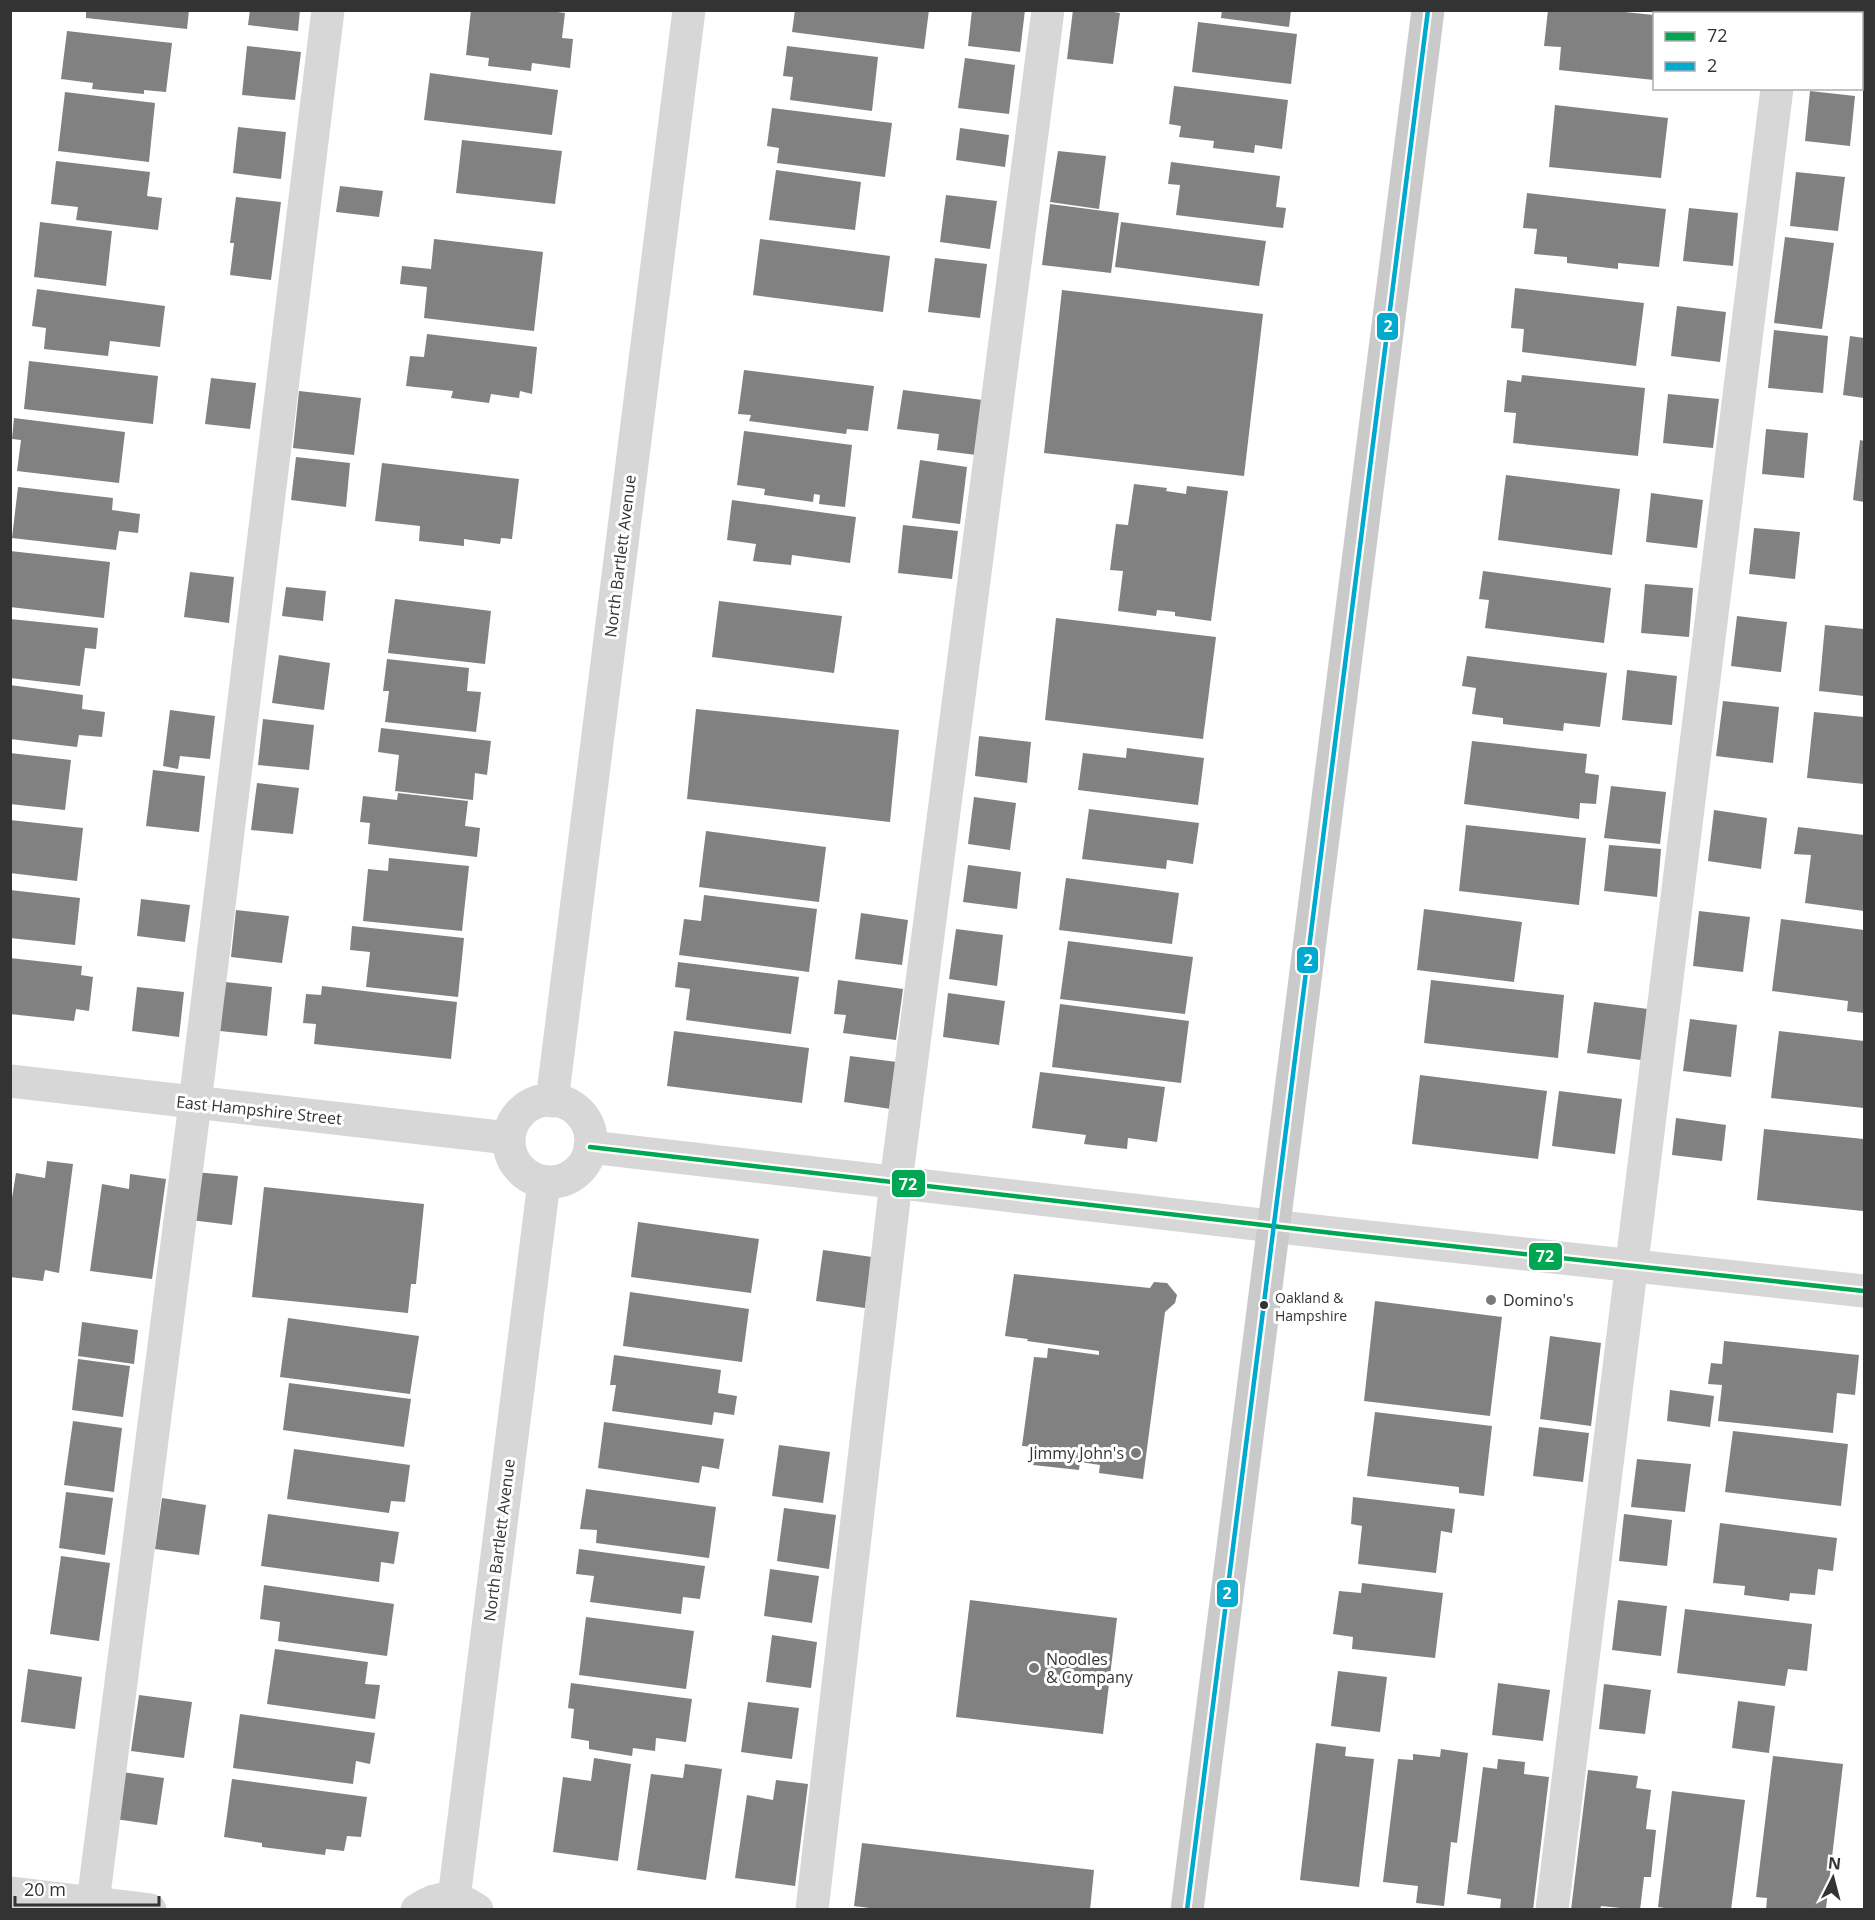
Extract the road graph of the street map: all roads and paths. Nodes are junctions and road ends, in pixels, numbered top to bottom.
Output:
1 (328, 10) edge
2 (689, 10) edge
3 (1048, 10) edge
4 (1428, 10) edge
5 (1777, 90) edge
6 (10, 1082) edge
7 (552, 1101) junction
8 (195, 1103) junction
9 (508, 1138) junction
10 (590, 1147) junction
11 (544, 1182) junction
12 (896, 1182) junction
13 (1274, 1226) junction
14 (1633, 1266) junction
15 (1864, 1291) edge
16 (10, 1893) edge
17 (466, 1904) edge
18 (92, 1906) edge
19 (150, 1910) edge
20 (417, 1910) edge
21 (812, 1910) edge
22 (1187, 1910) edge
23 (1552, 1910) edge

1 - 8 street
2 - 7 street, North Bartlett Avenue
3 - 12 street
4 - 13 main road
5 - 14 street
6 - 8 street, East Hampshire Street
7 - 9 street
7 - 10 street
8 - 9 street, East Hampshire Street
8 - 18 street
9 - 11 street
10 - 11 street
10 - 12 street
11 - 17 street, North Bartlett Avenue
12 - 13 street
12 - 21 street
13 - 14 street
13 - 22 main road
14 - 15 street
14 - 23 street
16 - 18 street
17 - 20 street
18 - 19 street

